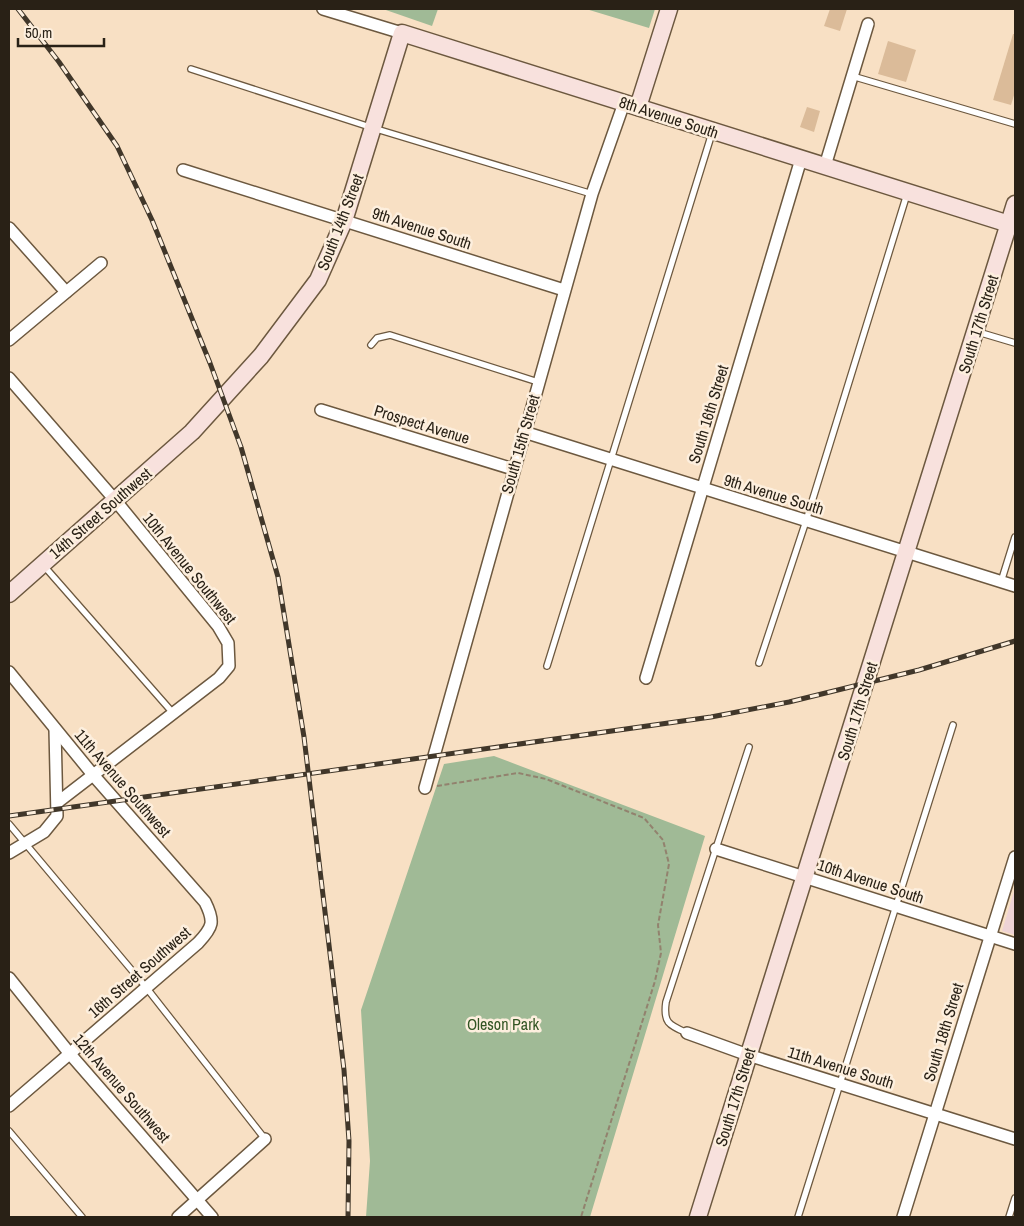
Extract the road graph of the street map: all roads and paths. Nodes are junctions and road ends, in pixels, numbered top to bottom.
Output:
1 (323, 9) edge
2 (669, 9) edge
3 (868, 24) dead end
4 (402, 33) junction
5 (191, 70) dead end
6 (852, 76) junction
7 (631, 105) junction
8 (1015, 124) edge
9 (373, 128) junction
10 (713, 131) junction
11 (801, 158) junction
12 (825, 166) junction
13 (183, 170) dead end
14 (907, 192) junction
15 (592, 194) junction
16 (1015, 204) edge
17 (344, 221) junction
18 (1012, 225) edge
19 (9, 228) edge
20 (101, 263) dead end
21 (564, 290) junction
22 (66, 292) junction
23 (976, 331) junction
24 (9, 340) edge
25 (1015, 343) edge
26 (371, 346) dead end
27 (9, 378) edge
28 (538, 382) junction
29 (321, 410) dead end
30 (192, 432) joint
31 (524, 432) junction
32 (613, 460) junction
33 (513, 469) junction
34 (702, 488) junction
35 (115, 500) junction
36 (806, 521) junction
37 (1015, 537) edge
38 (906, 552) junction
39 (42, 565) junction
40 (1001, 582) junction
41 (1015, 586) edge
42 (9, 594) edge
43 (759, 663) dead end
44 (547, 666) dead end
45 (9, 672) edge
46 (646, 678) dead end
47 (174, 714) junction
48 (953, 726) dead end
49 (55, 729) junction
50 (749, 747) dead end
51 (94, 776) junction
52 (425, 788) joint
53 (58, 802) junction
54 (9, 824) edge
55 (25, 842) junction
56 (716, 849) junction
57 (9, 853) edge
58 (1015, 857) edge
59 (804, 877) junction
60 (896, 906) junction
61 (212, 916) joint
62 (990, 936) junction
63 (1015, 944) edge
64 (9, 978) edge
65 (145, 986) junction
66 (687, 1033) joint
67 (70, 1054) junction
68 (748, 1055) junction
69 (840, 1084) junction
70 (9, 1106) edge
71 (935, 1114) junction
72 (9, 1131) edge
73 (264, 1139) joint
74 (1015, 1139) edge
75 (1015, 1198) edge
76 (197, 1200) junction
77 (82, 1217) edge
78 (178, 1217) edge
79 (212, 1217) edge
80 (581, 1217) edge
81 (698, 1217) edge
82 (798, 1217) edge
83 (902, 1217) edge
84 (1009, 1217) edge

1 - 4 street, 8th Avenue South
2 - 7 street, South 15th Street
3 - 6 street
4 - 7 street, 8th Avenue South
4 - 9 street, South 14th Street
5 - 9 lane
6 - 8 lane
6 - 12 street
7 - 10 street, 8th Avenue South
7 - 15 street, South 15th Street
9 - 15 lane
9 - 17 street, South 14th Street
10 - 11 street, 8th Avenue South
10 - 32 lane
11 - 12 street, 8th Avenue South
11 - 34 street, South 16th Street
12 - 14 street, 8th Avenue South
13 - 17 street, 9th Avenue South
14 - 18 street, 8th Avenue South
14 - 36 lane
15 - 21 street, South 15th Street
16 - 18 street, South 17th Street
17 - 21 street, 9th Avenue South
17 - 30 street, South 14th Street
18 - 23 street, South 17th Street
19 - 22 street
20 - 22 street
21 - 28 street, South 15th Street
22 - 24 street
23 - 25 lane
23 - 38 street, South 17th Street
26 - 28 lane
27 - 35 street, 10th Avenue Southwest
28 - 31 street, South 15th Street
29 - 33 street, Prospect Avenue
30 - 35 street, 14th Street Southwest
31 - 32 street, 9th Avenue South
31 - 33 street, South 15th Street
32 - 34 street, 9th Avenue South
32 - 44 lane
33 - 52 street, South 15th Street
34 - 36 street, 9th Avenue South
34 - 46 street, South 16th Street
35 - 39 street, 14th Street Southwest
35 - 47 street, 10th Avenue Southwest
36 - 38 street, 9th Avenue South
36 - 43 lane
37 - 40 lane
38 - 40 street, 9th Avenue South
38 - 59 street, South 17th Street
39 - 42 street, 14th Street Southwest
39 - 47 lane
40 - 41 street, 9th Avenue South
45 - 49 street, 11th Avenue Southwest
47 - 51 street
48 - 60 lane
49 - 51 street, 11th Avenue Southwest
49 - 53 street
50 - 56 lane
51 - 53 street
51 - 61 street, 11th Avenue Southwest
52 - 80 path
53 - 55 street
54 - 55 lane
55 - 57 street
55 - 65 lane
56 - 59 street, 10th Avenue South
56 - 66 lane
58 - 62 street, South 18th Street
59 - 60 street, 10th Avenue South
59 - 68 street, South 17th Street
60 - 62 street, 10th Avenue South
60 - 69 lane
61 - 65 street, 16th Street Southwest
62 - 63 street, 10th Avenue South
62 - 71 street, South 18th Street
64 - 67 street, 12th Avenue Southwest
65 - 67 street, 16th Street Southwest
65 - 73 lane
66 - 68 street, 11th Avenue South
67 - 70 street, 16th Street Southwest
67 - 76 street, 12th Avenue Southwest
68 - 69 street, 11th Avenue South
68 - 81 street, South 17th Street
69 - 71 street, 11th Avenue South
69 - 82 lane
71 - 74 street, 11th Avenue South
71 - 83 street, South 18th Street
72 - 77 lane
73 - 76 street
75 - 84 lane
76 - 78 street
76 - 79 street, 12th Avenue Southwest

